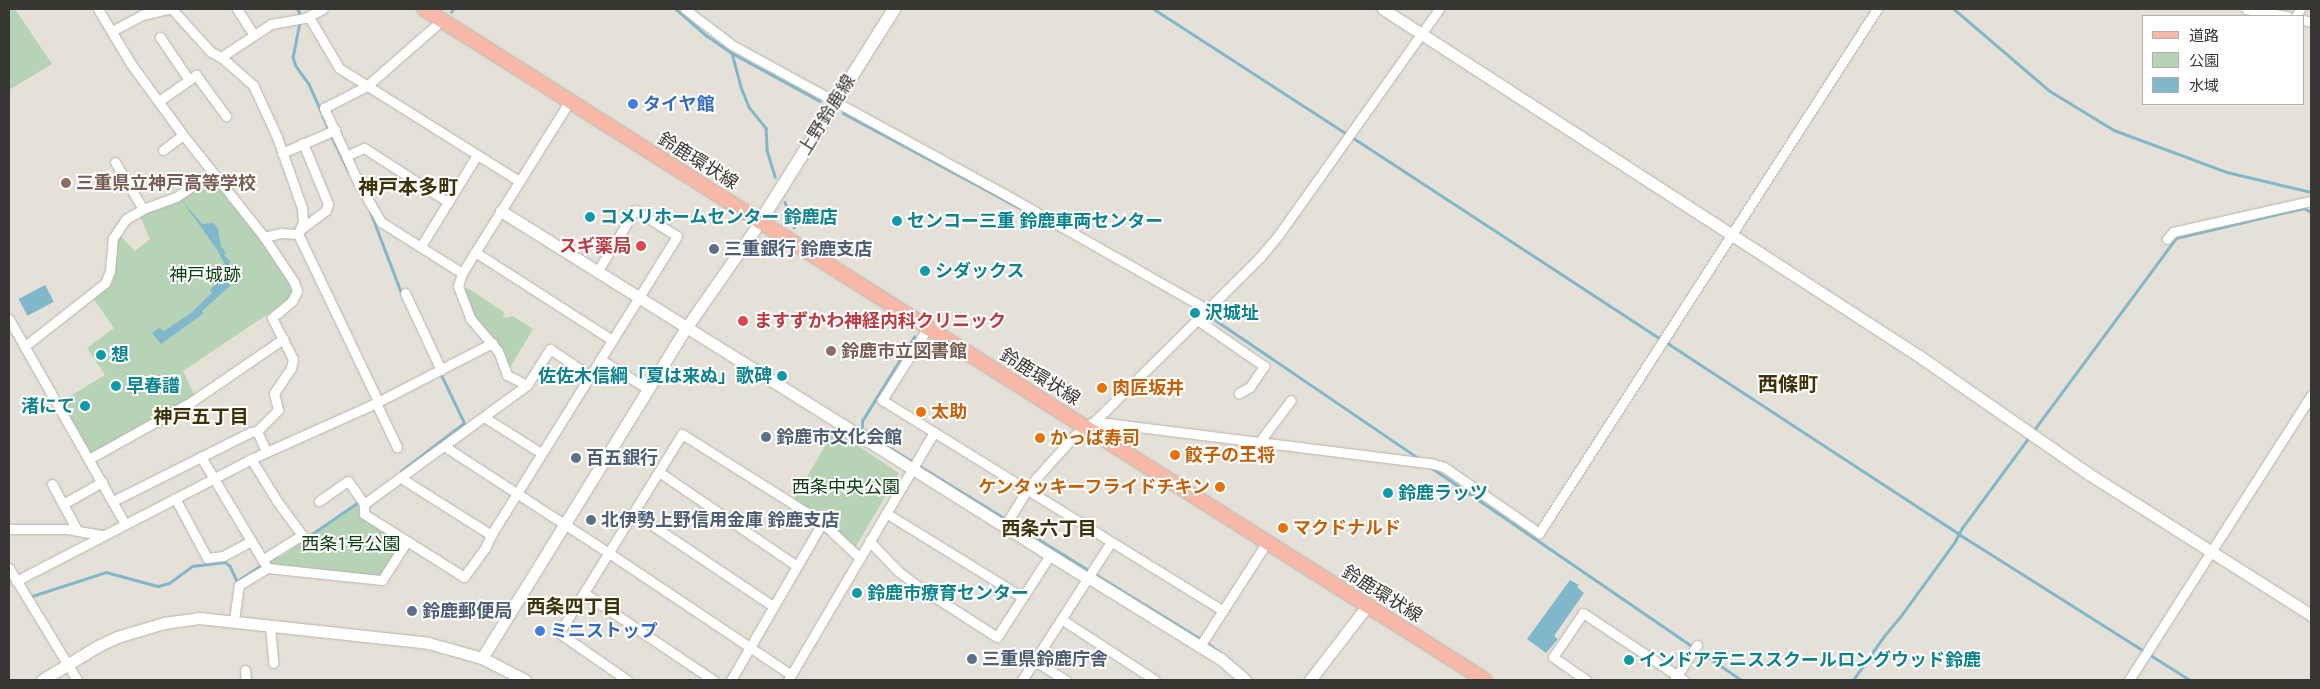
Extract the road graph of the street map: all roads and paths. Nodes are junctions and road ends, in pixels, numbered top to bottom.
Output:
1 (98, 9) edge
2 (171, 9) edge
3 (237, 9) edge
4 (323, 9) edge
5 (424, 9) edge
6 (685, 9) edge
7 (894, 9) edge
8 (1383, 9) edge
9 (1439, 9) edge
10 (1877, 9) edge
11 (2246, 9) edge
12 (2281, 15) edge
13 (304, 18) junction
14 (442, 20) junction
15 (112, 31) junction
16 (1421, 34) junction
17 (254, 35) junction
18 (160, 37) dead end
19 (221, 57) junction
20 (189, 80) junction
21 (367, 86) junction
22 (159, 101) junction
23 (569, 102) junction
24 (835, 102) junction
25 (226, 116) dead end
26 (332, 131) junction
27 (183, 135) junction
28 (303, 143) junction
29 (163, 150) dead end
30 (282, 153) junction
31 (477, 155) junction
32 (346, 156) junction
33 (115, 162) dead end
34 (212, 173) junction
35 (519, 181) junction
36 (2311, 201) edge
37 (448, 202) junction
38 (143, 209) junction
39 (501, 211) junction
40 (760, 222) junction
41 (299, 232) junction
42 (1730, 234) junction
43 (264, 237) junction
44 (2168, 239) dead end
45 (421, 246) junction
46 (475, 252) junction
47 (597, 272) junction
48 (462, 273) junction
49 (405, 293) dead end
50 (638, 298) junction
51 (1202, 313) junction
52 (9, 319) edge
53 (686, 328) junction
54 (927, 329) junction
55 (283, 339) junction
56 (612, 340) junction
57 (492, 343) junction
58 (25, 346) junction
59 (600, 359) junction
60 (439, 371) junction
61 (590, 376) junction
62 (527, 385) junction
63 (648, 389) junction
64 (1239, 393) dead end
65 (2311, 396) edge
66 (1291, 400) dead end
67 (377, 402) junction
68 (484, 416) junction
69 (1087, 428) junction
70 (257, 431) junction
71 (934, 432) junction
72 (1260, 441) junction
73 (444, 446) junction
74 (397, 447) dead end
75 (266, 451) junction
76 (542, 453) junction
77 (201, 457) junction
78 (89, 459) junction
79 (250, 459) junction
80 (912, 469) junction
81 (659, 472) junction
82 (401, 478) junction
83 (213, 480) junction
84 (102, 482) junction
85 (52, 484) dead end
86 (1027, 490) junction
87 (517, 494) junction
88 (175, 498) junction
89 (113, 501) junction
90 (319, 501) dead end
91 (361, 501) junction
92 (63, 504) junction
93 (634, 513) junction
94 (886, 513) junction
95 (125, 524) junction
96 (564, 524) junction
97 (822, 524) junction
98 (1005, 526) junction
99 (9, 529) edge
100 (76, 530) junction
101 (102, 535) junction
102 (490, 535) junction
103 (251, 541) junction
104 (407, 541) junction
105 (869, 541) junction
106 (1111, 542) junction
107 (1267, 542) junction
108 (2212, 552) junction
109 (609, 553) junction
110 (1050, 555) junction
111 (860, 558) junction
112 (265, 564) junction
113 (797, 566) junction
114 (9, 568) edge
115 (1090, 574) junction
116 (16, 581) junction
117 (584, 593) junction
118 (1022, 597) junction
119 (773, 606) junction
120 (1367, 606) junction
121 (1223, 612) junction
122 (2311, 615) edge
123 (1061, 619) junction
124 (234, 620) junction
125 (270, 625) junction
126 (1202, 643) junction
127 (750, 647) junction
128 (1695, 648) dead end
129 (482, 658) junction
130 (1035, 661) junction
131 (274, 663) dead end
132 (67, 665) junction
133 (245, 670) dead end
134 (790, 678) edge
135 (1242, 679) edge
136 (1679, 679) edge
137 (42, 680) edge
138 (77, 680) edge
139 (246, 680) edge
140 (525, 680) edge
141 (627, 680) edge
142 (713, 680) edge
143 (731, 680) edge
144 (1022, 680) edge
145 (1066, 680) edge
146 (1155, 680) edge
147 (1310, 680) edge
148 (1485, 680) edge
149 (1586, 680) edge
150 (2128, 680) edge

1 - 15 street
2 - 15 street
2 - 19 street
3 - 17 street
4 - 13 street
5 - 14 main road, 鈴鹿環状線
6 - 24 street
7 - 24 main road, 上野鈴鹿線
8 - 16 street
9 - 16 street
10 - 42 street
11 - 12 street
13 - 17 street
13 - 21 street
14 - 21 street
14 - 23 main road, 鈴鹿環状線
15 - 22 street
16 - 42 street
16 - 51 street
17 - 19 street
18 - 20 street
19 - 30 street
20 - 22 street
20 - 25 street
21 - 26 street
21 - 31 street
22 - 27 street
23 - 35 street
23 - 40 main road, 鈴鹿環状線
24 - 40 main road, 上野鈴鹿線
24 - 51 street
26 - 28 street
26 - 32 street
27 - 29 street
27 - 34 street
28 - 30 street
28 - 41 street
30 - 41 street
31 - 35 street
31 - 37 street
32 - 37 street
32 - 45 street
33 - 38 street
34 - 38 street
34 - 43 street
35 - 39 street
36 - 44 street
37 - 45 street
38 - 58 street
39 - 46 street
39 - 47 street
40 - 53 street
40 - 54 main road, 鈴鹿環状線
41 - 43 street
41 - 67 street
42 - 72 street
42 - 108 street
43 - 55 street
45 - 48 street
46 - 48 street
46 - 56 street
47 - 50 street
47 - 50 street
48 - 57 street
49 - 60 street
50 - 53 street
50 - 56 street
51 - 64 street
51 - 69 street
52 - 58 street
53 - 63 street
53 - 80 street
54 - 69 main road, 鈴鹿環状線
54 - 71 street
55 - 70 street
55 - 78 street
56 - 59 street
57 - 60 street
57 - 62 street
58 - 78 street
59 - 61 street
59 - 63 street
60 - 67 street
61 - 62 street
61 - 76 street
62 - 68 street
63 - 96 street
65 - 108 street
66 - 72 street
67 - 74 street
67 - 75 street
68 - 73 street
68 - 76 street
69 - 72 street
69 - 86 street
69 - 107 main road, 鈴鹿環状線
70 - 75 street
70 - 77 street
71 - 80 street
71 - 86 street
73 - 82 street
73 - 87 street
75 - 79 street
76 - 87 street
77 - 83 street
77 - 89 street
78 - 84 street
79 - 83 street
79 - 112 street
80 - 94 street
80 - 98 street
81 - 93 street
81 - 97 street
81 - 113 street
82 - 91 street
82 - 102 street
83 - 88 street
83 - 103 street
84 - 89 street
84 - 92 street
85 - 92 street
86 - 98 street
86 - 106 street
87 - 96 street
87 - 102 street
88 - 95 street
88 - 103 street
89 - 95 street
90 - 91 street
91 - 104 street
92 - 100 street
93 - 109 street
93 - 119 street
94 - 105 street
94 - 118 street
95 - 101 street
96 - 109 street
96 - 129 street
97 - 111 street
97 - 113 street
98 - 110 street
99 - 100 street
100 - 101 street
101 - 116 street
102 - 104 street
103 - 112 street
104 - 112 street
105 - 111 street
105 - 118 street
106 - 115 street
106 - 121 street
107 - 120 main road, 鈴鹿環状線
107 - 121 street
108 - 122 street
108 - 150 street
109 - 117 street
109 - 127 street
110 - 115 street
110 - 118 street
111 - 134 street
112 - 124 street
113 - 119 street
114 - 116 street
115 - 123 street
115 - 126 street
116 - 132 street
117 - 141 street
117 - 142 street
119 - 127 street
120 - 147 street
120 - 148 main road, 鈴鹿環状線
121 - 126 street
123 - 130 street
123 - 146 street
124 - 125 street
124 - 132 street
125 - 129 street
125 - 131 street
126 - 135 street
127 - 134 street
127 - 143 street
128 - 136 street
129 - 140 street
130 - 144 street
130 - 145 street
132 - 137 street
132 - 138 street
133 - 139 street
136 - 149 street

